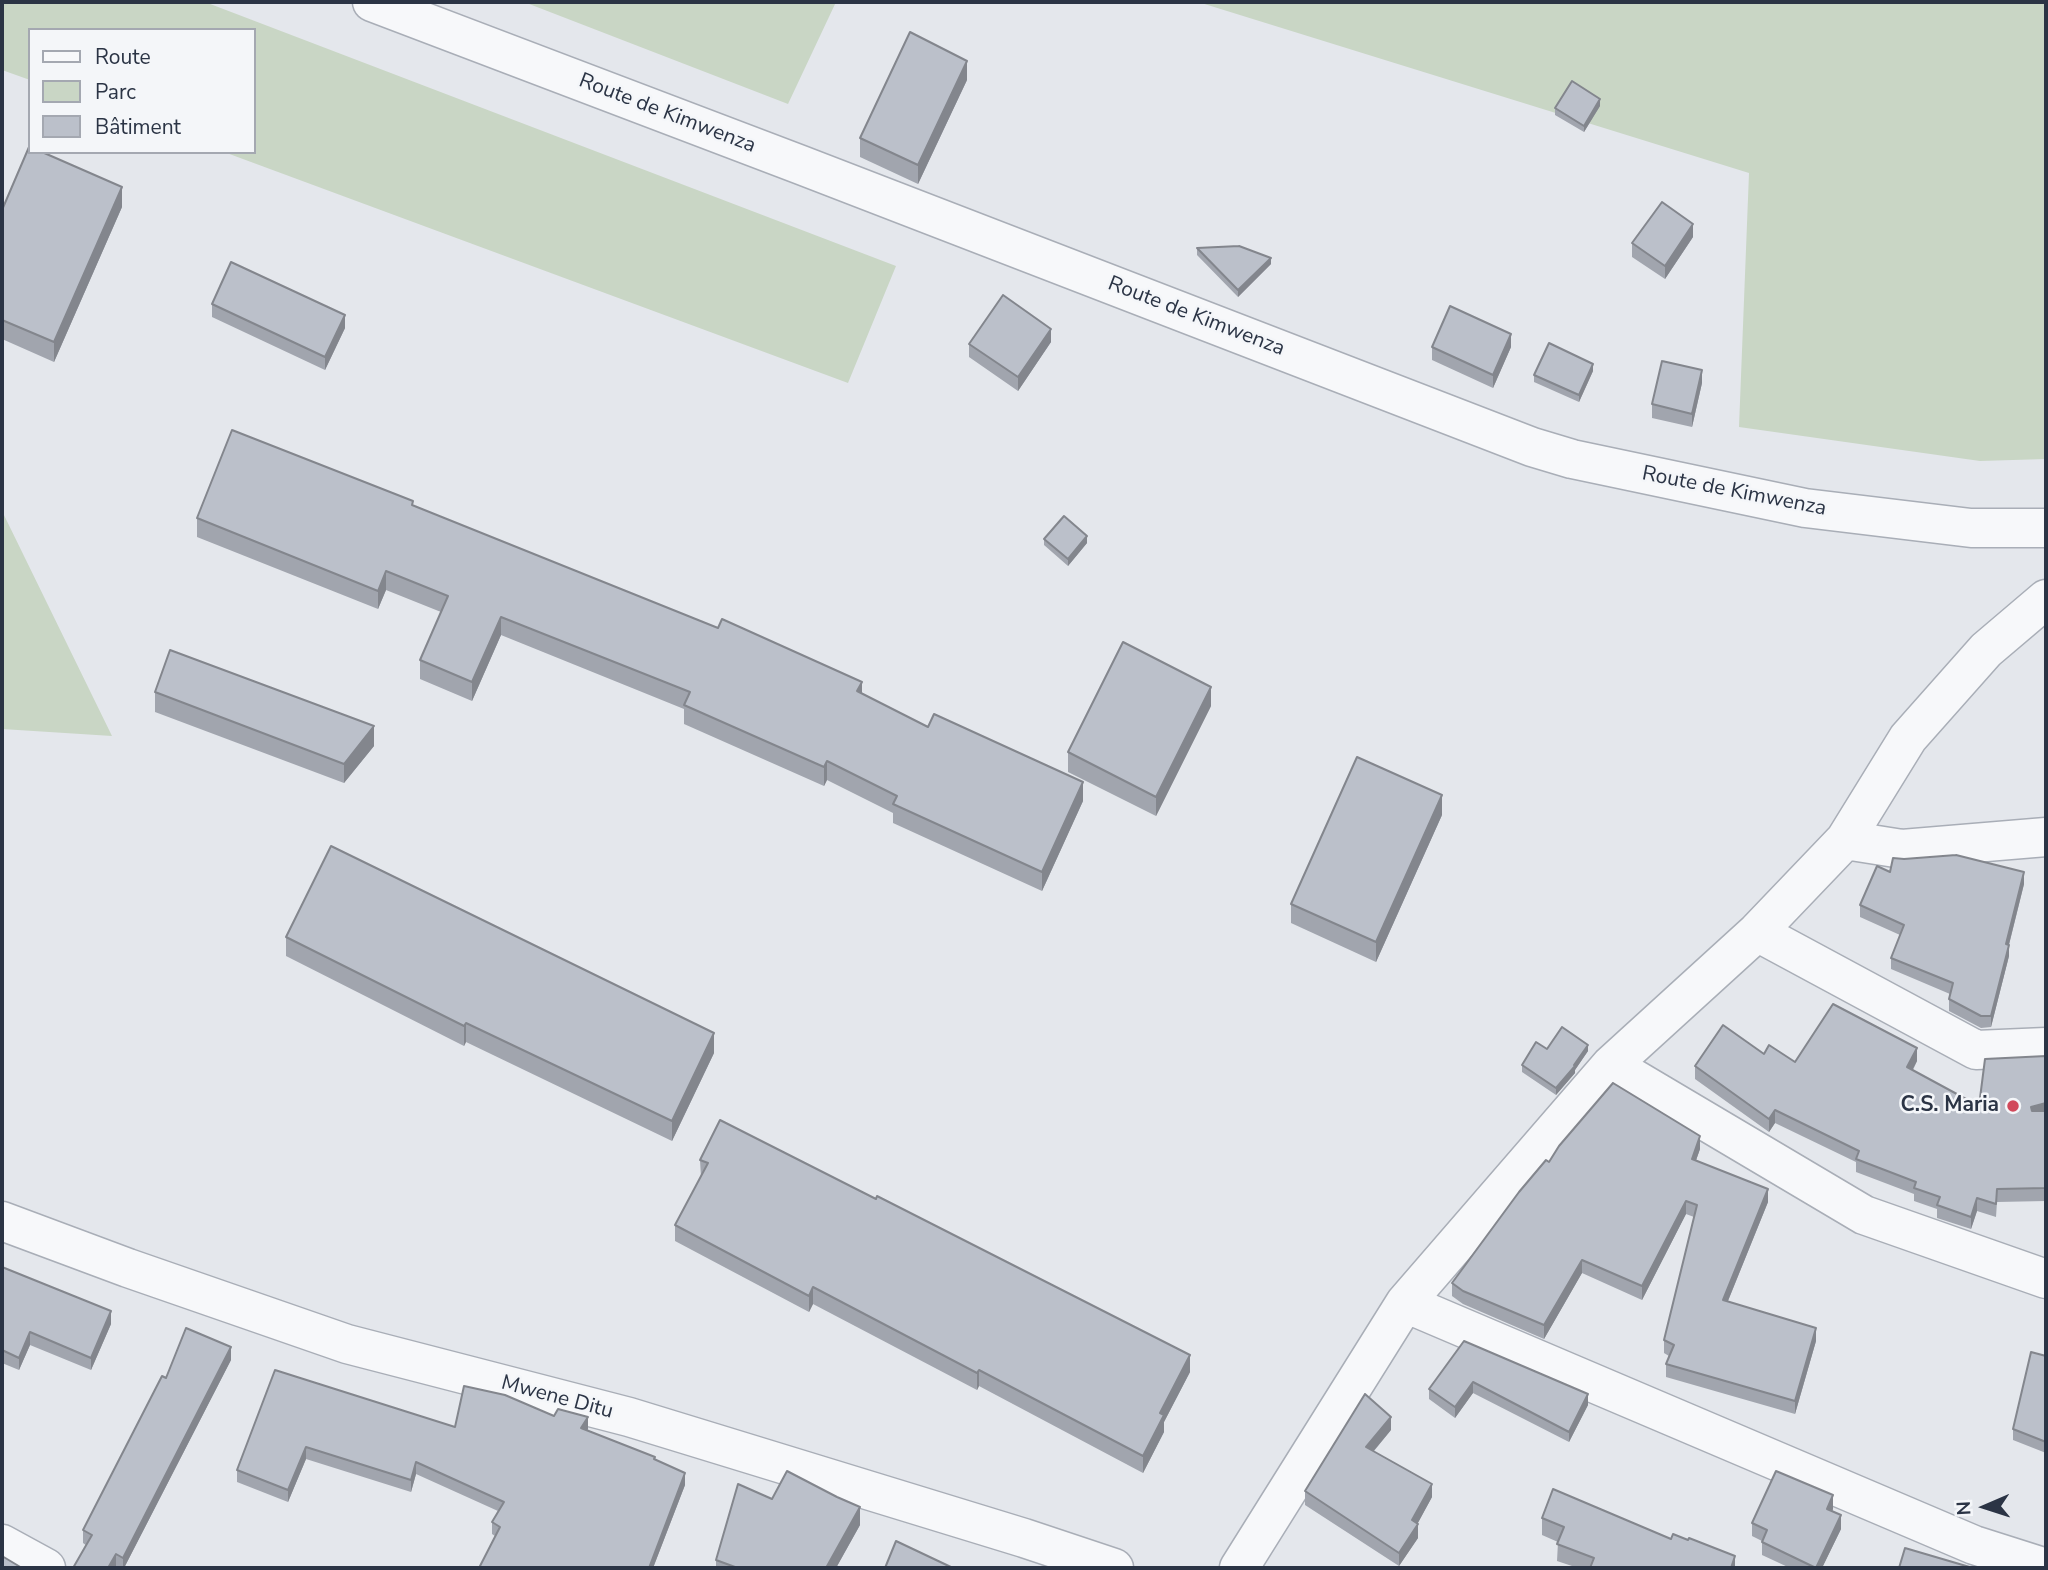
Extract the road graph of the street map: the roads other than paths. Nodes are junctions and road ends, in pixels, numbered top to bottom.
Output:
1 (372, 2) edge
2 (2046, 528) edge
3 (2046, 599) edge
4 (2046, 837) edge
5 (1845, 840) junction
6 (1757, 932) junction
7 (2046, 1047) edge
8 (1611, 1065) junction
9 (2, 1221) edge
10 (2041, 1275) edge
11 (1405, 1303) junction
12 (2, 1544) edge
13 (46, 1568) edge
14 (1114, 1568) edge
15 (1239, 1568) edge
16 (2046, 1568) edge

1 - 2 street, Route de Kimwenza
3 - 5 street
4 - 5 street
5 - 6 street
6 - 7 street
6 - 8 street
8 - 10 street
8 - 11 street
9 - 14 street, Mwene Ditu
11 - 15 street
11 - 16 street
12 - 13 street

